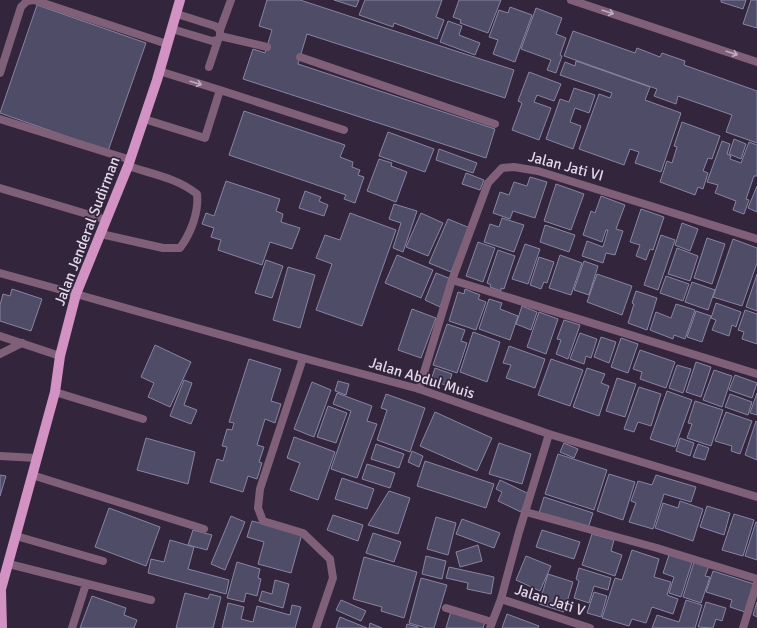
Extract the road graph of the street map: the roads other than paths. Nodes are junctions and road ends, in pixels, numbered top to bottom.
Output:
1 (34, 0) edge
2 (180, 0) edge
3 (231, 0) edge
4 (572, 0) edge
5 (177, 14) junction
6 (172, 29) junction
7 (219, 35) junction
8 (167, 44) junction
9 (267, 47) dead end
10 (300, 57) dead end
11 (757, 62) edge
12 (209, 67) dead end
13 (159, 71) junction
14 (0, 73) edge
15 (220, 90) junction
16 (0, 119) edge
17 (144, 119) junction
18 (495, 124) dead end
19 (344, 130) dead end
20 (129, 163) junction
21 (0, 188) edge
22 (106, 220) junction
23 (102, 234) junction
24 (757, 239) edge
25 (0, 273) edge
26 (452, 280) junction
27 (76, 294) junction
28 (0, 336) edge
29 (22, 343) junction
30 (0, 354) edge
31 (60, 356) junction
32 (303, 358) junction
33 (757, 374) edge
34 (419, 389) junction
35 (55, 392) junction
36 (143, 419) dead end
37 (549, 434) junction
38 (0, 456) edge
39 (36, 458) junction
40 (32, 475) junction
41 (757, 497) edge
42 (526, 512) junction
43 (204, 529) dead end
44 (16, 536) junction
45 (103, 561) dead end
46 (9, 564) junction
47 (757, 579) edge
48 (757, 583) edge
49 (86, 584) junction
50 (1, 592) edge
51 (501, 599) junction
52 (151, 600) dead end
53 (446, 608) dead end
54 (491, 625) edge
55 (2, 628) edge
56 (72, 628) edge
57 (316, 628) edge
58 (590, 628) edge
59 (743, 628) edge

1 - 8 street
1 - 14 street
2 - 5 main road, Jalan Jenderal Sudirman
3 - 7 street
4 -> 11 street
5 - 6 main road, Jalan Jenderal Sudirman
5 - 7 street
6 - 7 street
6 - 8 main road, Jalan Jenderal Sudirman
7 - 9 street
7 - 12 street
8 - 13 main road, Jalan Jenderal Sudirman
10 - 18 street
13 -> 15 street
13 - 17 main road, Jalan Jenderal Sudirman
15 - 17 street
15 - 19 street
16 - 20 street
17 - 20 main road, Jalan Jenderal Sudirman
20 - 22 main road, Jalan Jenderal Sudirman
20 - 23 street
21 - 22 street
22 - 23 main road, Jalan Jenderal Sudirman
23 - 27 main road, Jalan Jenderal Sudirman
24 - 26 street, Jalan Jati VI
25 - 27 street, Jalan Abdul Muis
26 - 33 street
26 - 34 street, Jalan Jati VI
27 - 31 main road, Jalan Jenderal Sudirman
27 - 32 street, Jalan Abdul Muis
28 - 29 street
29 - 30 street
29 - 31 street
31 - 35 main road, Jalan Jenderal Sudirman
32 - 34 street, Jalan Abdul Muis
32 - 57 street
34 - 37 street, Jalan Abdul Muis
35 - 36 street
35 - 39 main road, Jalan Jenderal Sudirman
37 - 41 street, Jalan Abdul Muis
37 - 42 street
38 - 39 street
39 - 40 main road, Jalan Jenderal Sudirman
40 - 43 street
40 - 44 main road, Jalan Jenderal Sudirman
42 - 47 street
42 - 51 street
44 - 45 street
44 - 46 main road, Jalan Jenderal Sudirman
46 - 49 street
46 - 50 main road, Jalan Jenderal Sudirman
48 - 59 street
49 - 52 street
49 - 56 street
50 - 55 main road, Jalan Jenderal Sudirman
51 - 54 street
51 - 58 street, Jalan Jati V
53 - 54 street

